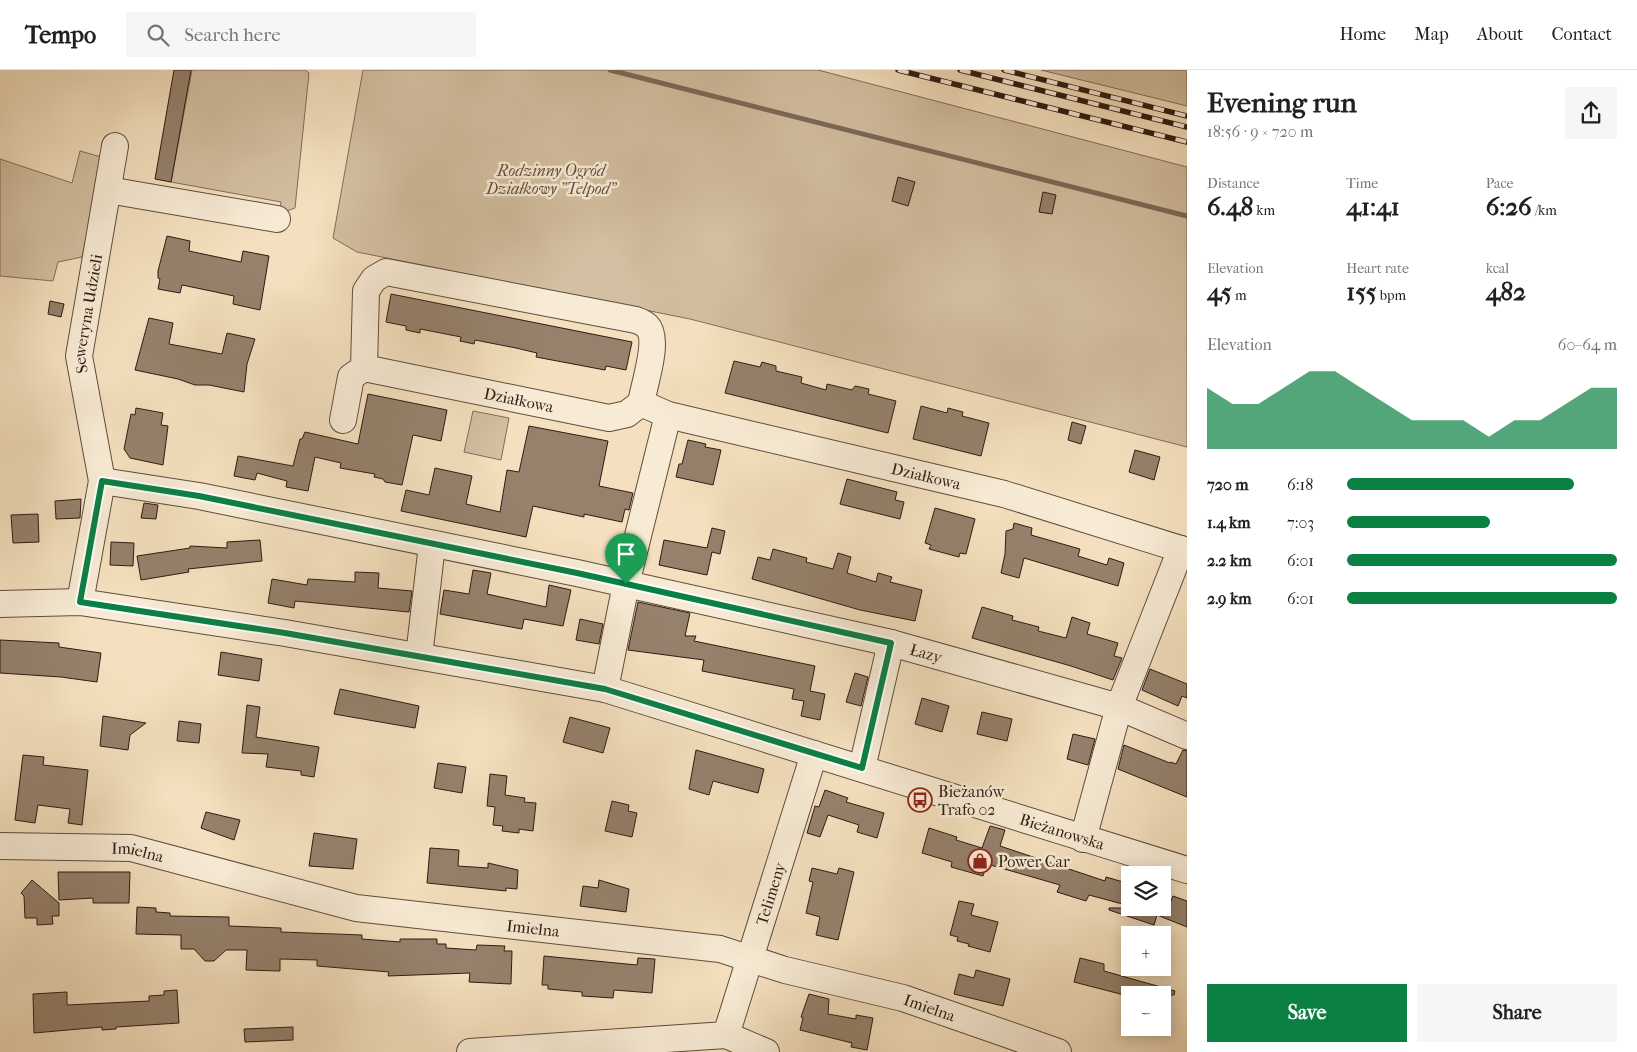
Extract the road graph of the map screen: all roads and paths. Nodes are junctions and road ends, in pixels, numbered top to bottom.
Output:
1 (115, 146) dead end
2 (108, 190) junction
3 (277, 219) dead end
4 (364, 368) junction
5 (641, 403) junction
6 (668, 415) junction
7 (343, 420) dead end
8 (102, 481) junction
9 (432, 544) junction
10 (1184, 550) edge
11 (626, 584) junction
12 (80, 602) junction
13 (0, 604) edge
14 (891, 643) junction
15 (419, 656) junction
16 (605, 689) junction
17 (1119, 707) junction
18 (1187, 736) edge
19 (814, 754) junction
20 (862, 768) junction
21 (1082, 839) junction
22 (0, 846) edge
23 (1187, 870) edge
24 (749, 958) junction
25 (726, 1035) junction
26 (470, 1052) edge
27 (766, 1052) edge
28 (1058, 1052) edge

1 - 2 street, Seweryna Udzieli
2 - 3 street
2 - 8 street, Seweryna Udzieli
4 - 5 street, Działkowa
4 - 5 street
4 - 7 street
5 - 6 street, Działkowa
6 - 10 street, Działkowa
6 - 11 street
8 - 9 street, Łazy
8 - 12 street
9 - 11 street, Łazy
9 - 15 street
10 - 17 street, Działkowa
11 - 14 street, Łazy
11 - 16 street
12 - 13 street, Bieżanowska
12 - 15 street, Bieżanowska
14 - 17 street, Łazy
14 - 20 street
15 - 16 street, Bieżanowska
16 - 19 street, Bieżanowska
17 - 18 street, Łazy
17 - 21 street, Działkowa
19 - 20 street, Bieżanowska
19 - 24 street, Telimeny
20 - 21 street, Bieżanowska
21 - 23 street, Bieżanowska
22 - 24 street, Imielna
24 - 25 street, Telimeny
24 - 28 street, Imielna
25 - 26 street
25 - 27 street

